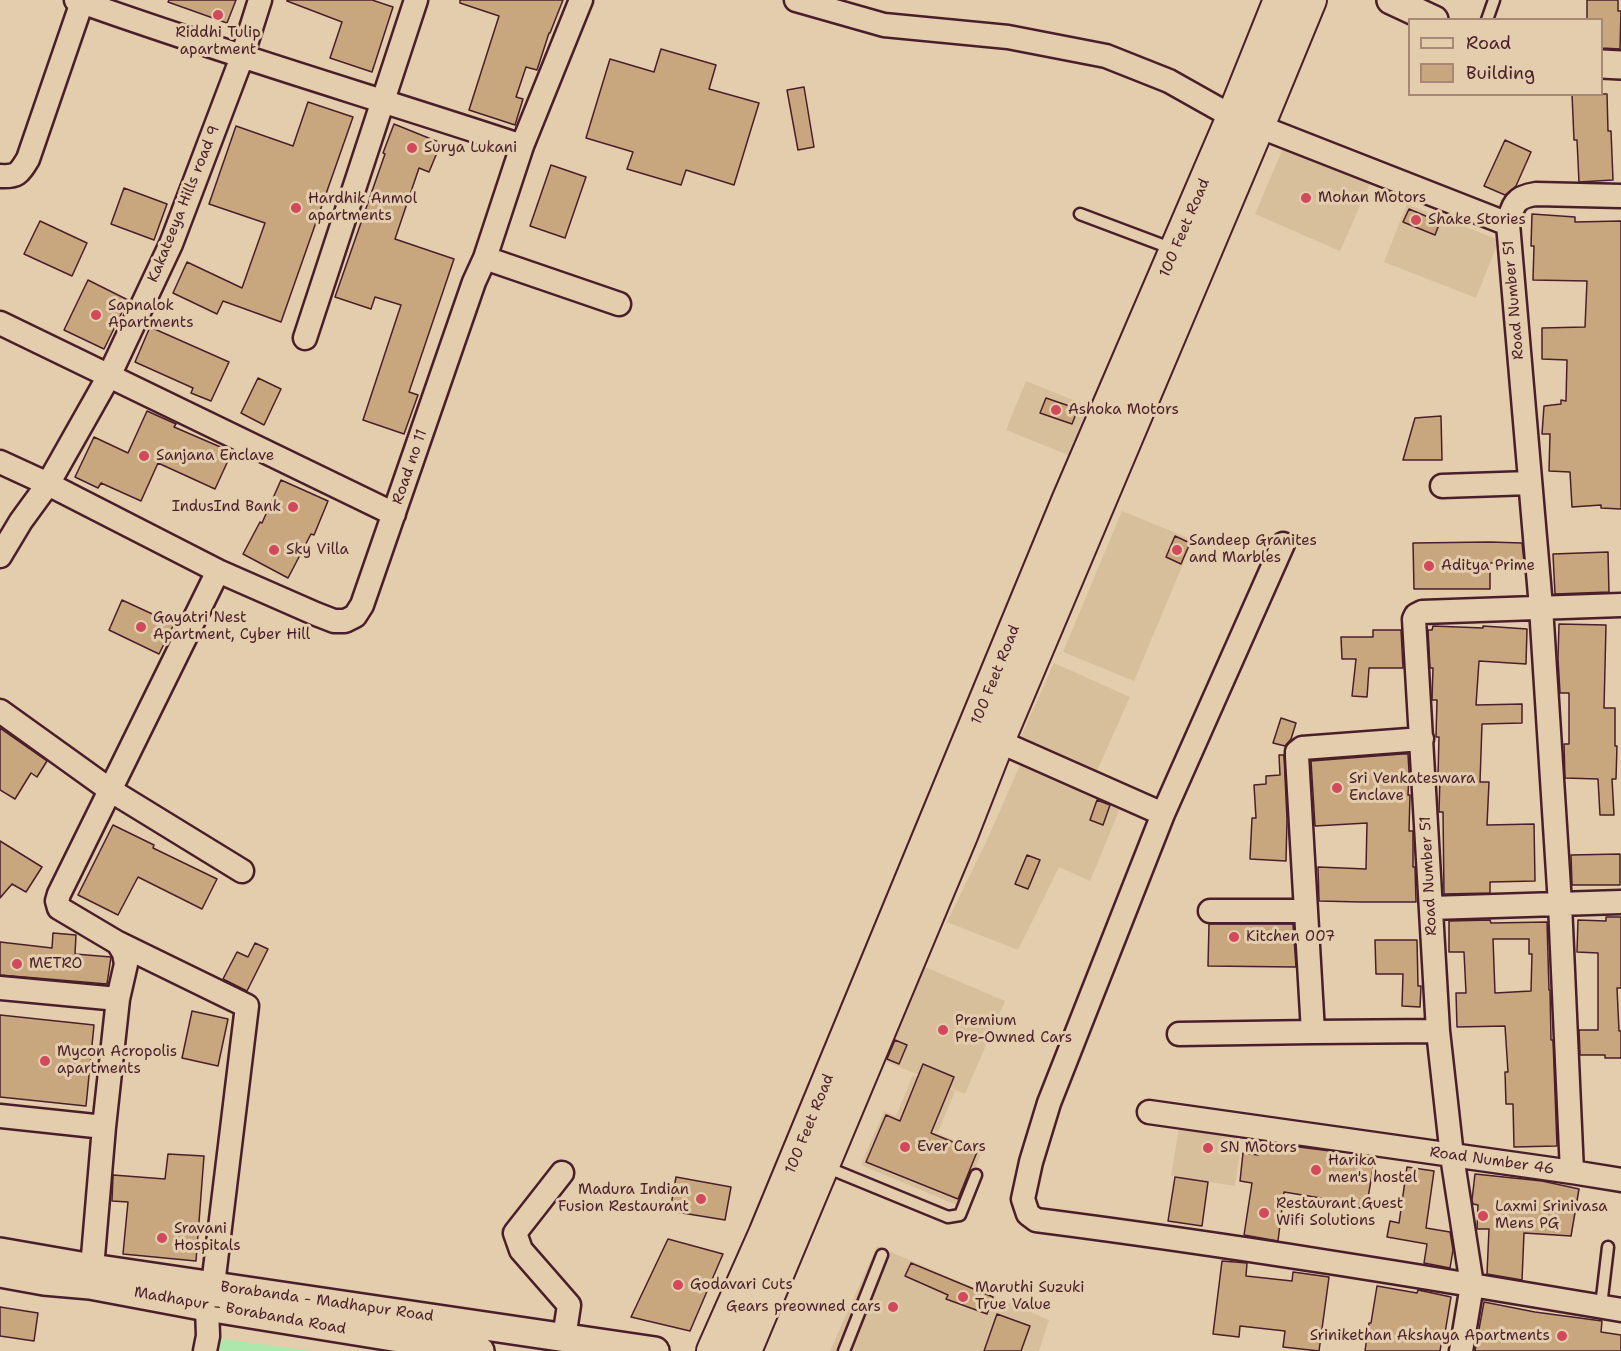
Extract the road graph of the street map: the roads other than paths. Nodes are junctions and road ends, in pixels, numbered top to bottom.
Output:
1 (260, 0) edge
2 (416, 0) edge
3 (581, 0) edge
4 (796, 0) edge
5 (1280, 0) edge
6 (1310, 0) edge
7 (1391, 0) edge
8 (1494, 0) edge
9 (88, 2) edge
10 (1430, 18) edge
11 (1488, 18) edge
12 (242, 57) junction
13 (1603, 64) edge
14 (1621, 65) edge
15 (383, 100) junction
16 (1245, 121) junction
17 (522, 146) junction
18 (0, 176) edge
19 (1621, 196) edge
20 (1080, 214) dead end
21 (1508, 224) junction
22 (1176, 250) junction
23 (485, 258) junction
24 (619, 304) dead end
25 (0, 323) edge
26 (305, 338) dead end
27 (109, 376) junction
28 (0, 462) edge
29 (1530, 483) junction
30 (48, 484) junction
31 (1442, 486) dead end
32 (394, 514) junction
33 (1283, 544) dead end
34 (0, 556) edge
35 (218, 571) junction
36 (1621, 605) edge
37 (1540, 607) junction
38 (0, 711) edge
39 (1422, 739) junction
40 (998, 741) junction
41 (110, 790) junction
42 (1163, 814) junction
43 (242, 871) dead end
44 (1621, 902) edge
45 (1560, 904) junction
46 (1431, 908) junction
47 (1210, 911) dead end
48 (1306, 911) junction
49 (118, 943) junction
50 (0, 988) edge
51 (118, 999) junction
52 (1438, 1031) junction
53 (1313, 1032) junction
54 (1179, 1034) dead end
55 (1149, 1112) dead end
56 (0, 1116) edge
57 (104, 1127) junction
58 (1452, 1156) junction
59 (822, 1166) junction
60 (1572, 1172) junction
61 (562, 1173) dead end
62 (976, 1175) dead end
63 (1621, 1180) edge
64 (1608, 1247) dead end
65 (0, 1252) edge
66 (882, 1255) dead end
67 (92, 1268) junction
68 (0, 1273) edge
69 (1472, 1285) junction
70 (210, 1296) junction
71 (1611, 1308) edge
72 (564, 1338) junction
73 (206, 1351) edge
74 (480, 1351) edge
75 (655, 1351) edge
76 (713, 1351) edge
77 (745, 1351) edge
78 (844, 1351) edge
79 (1461, 1351) edge

1 - 12 street, Kakateeya Hills road 9
2 - 15 street
3 - 17 street, Road no 11
4 - 16 street, Road Number 51
5 - 16 main road, 100 Feet Road
6 - 16 main road, 100 Feet Road
7 - 10 street
8 - 11 lane
9 - 12 street
9 - 18 street
12 - 15 street
12 - 27 street, Kakateeya Hills road 9
13 - 14 street
15 - 17 street
15 - 26 street
16 - 21 street, Road Number 51
16 - 22 main road, 100 Feet Road
16 - 40 main road, 100 Feet Road
17 - 23 street, Road no 11
19 - 21 street
20 - 22 lane
21 - 29 street, Road Number 51
22 - 76 main road, 100 Feet Road
23 - 24 street
23 - 32 street, Road no 11
25 - 27 street
27 - 30 street, Kakateeya Hills road 9
27 - 32 street
28 - 30 street, Road no 11
29 - 31 street
29 - 37 street, Road Number 51
30 - 34 street, Kakateeya Hills road 9
30 - 35 street, Road no 11
32 - 35 street, Road no 11
33 - 42 street
35 - 41 street
36 - 37 street
37 - 39 street, Road Number 51
37 - 45 street, Road Number 51
38 - 41 street
39 - 46 street, Road Number 51
39 - 48 street
40 - 42 street
40 - 59 main road, 100 Feet Road
41 - 43 street
41 - 49 street
42 - 69 street
44 - 45 street
45 - 46 street
45 - 60 street, Road Number 51
46 - 52 street, Road Number 51
47 - 48 street
48 - 53 street
49 - 51 street
49 - 70 street
50 - 51 street
51 - 57 street
52 - 53 street
52 - 58 street, Road Number 51
53 - 54 street
55 - 58 street, Road Number 46
56 - 57 street
57 - 67 street
58 - 60 street, Road Number 46
58 - 69 street, Road Number 51
59 - 62 lane
59 - 77 main road, 100 Feet Road
60 - 63 street, Road Number 46
61 - 72 street
64 - 71 lane
65 - 67 street, Borabanda - Madhapur Road
66 - 78 lane
67 - 70 street, Borabanda - Madhapur Road
68 - 70 street, Madhapur - Borabanda Road
69 - 71 street
69 - 79 street, Road Number 51
70 - 72 street, Borabanda - Madhapur Road
70 - 73 street
70 - 74 street, Madhapur - Borabanda Road
72 - 75 street, Borabanda - Madhapur Road

